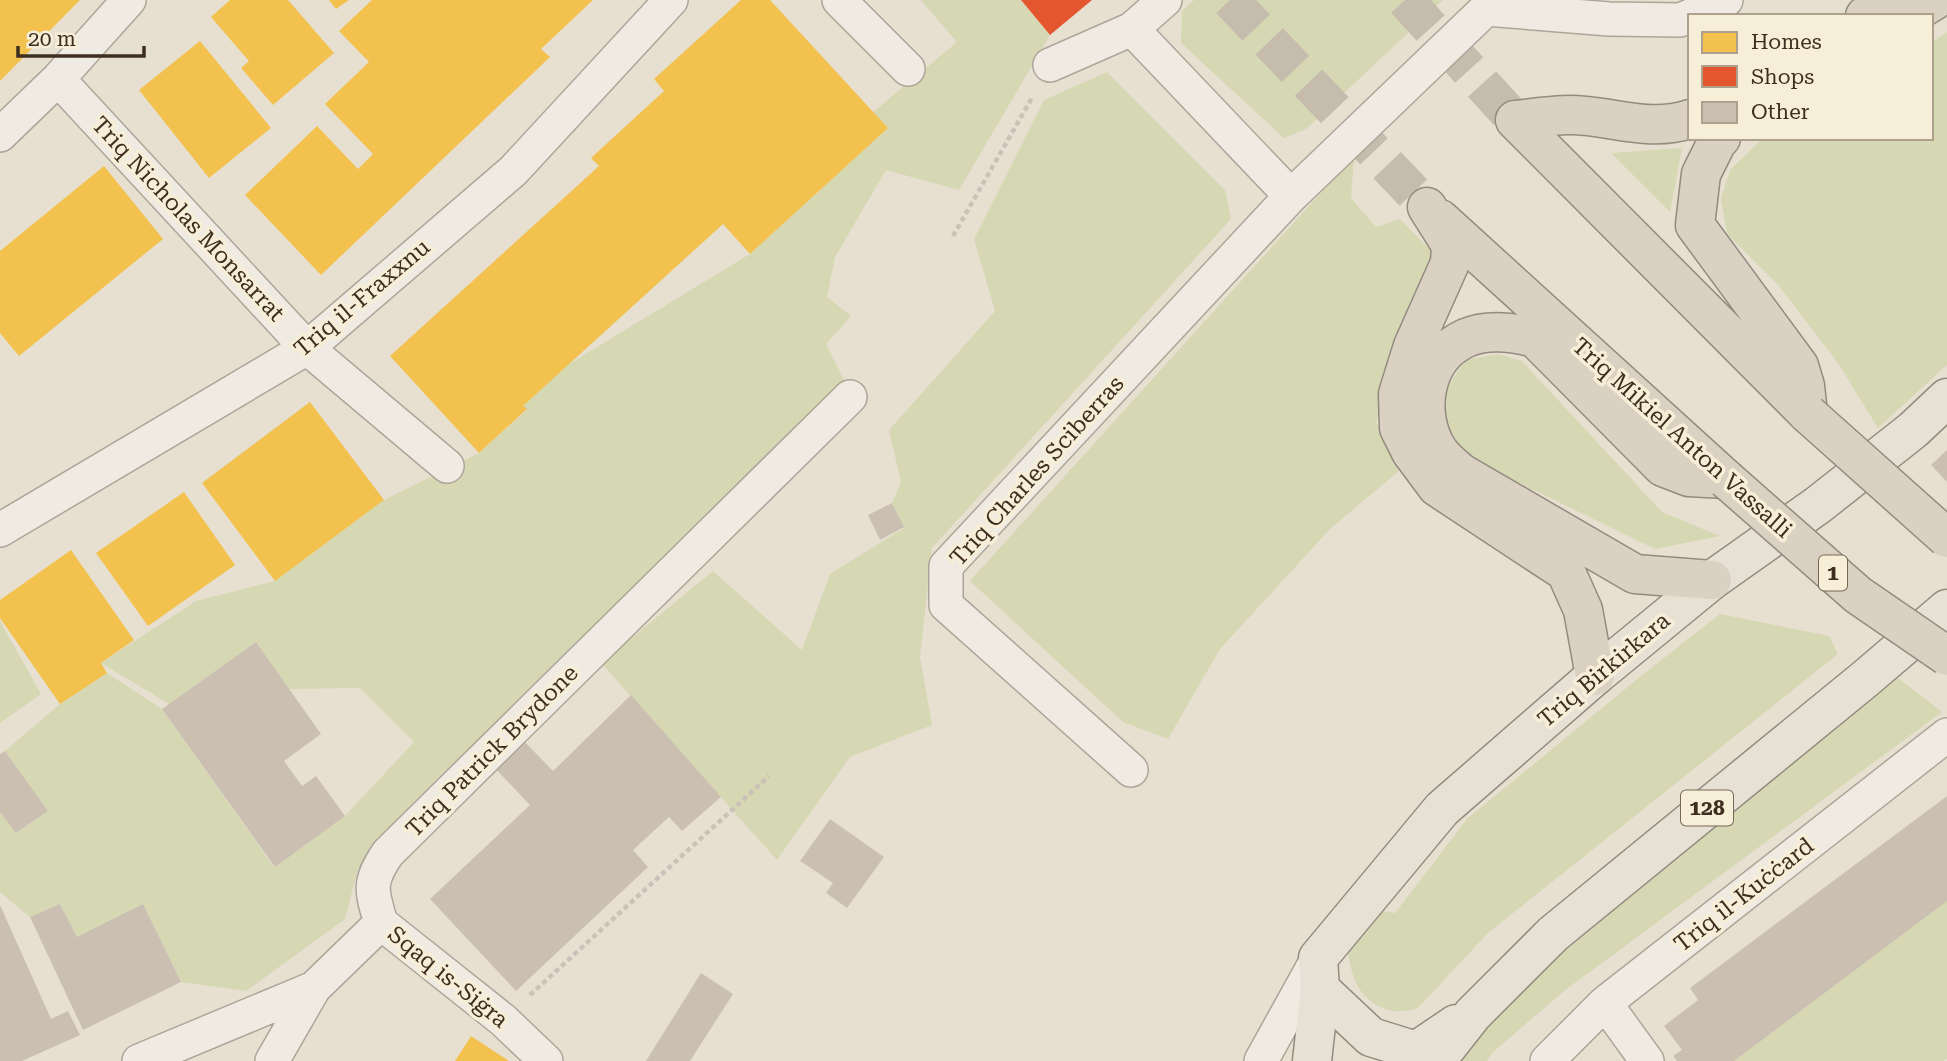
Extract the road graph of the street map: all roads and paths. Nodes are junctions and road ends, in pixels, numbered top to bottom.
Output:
1 (129, 0) edge
2 (671, 0) edge
3 (839, 0) edge
4 (1165, 0) edge
5 (1726, 0) edge
6 (1894, 0) edge
7 (1935, 0) edge
8 (1694, 14) edge
9 (1869, 14) edge
10 (1912, 14) edge
11 (1688, 17) edge
12 (1132, 29) junction
13 (1050, 65) joint
14 (908, 69) dead end
15 (58, 79) junction
16 (1688, 120) edge
17 (0, 135) edge
18 (1719, 140) edge
19 (1291, 196) junction
20 (953, 236) dead end
21 (307, 348) junction
22 (850, 397) dead end
23 (1947, 398) edge
24 (1808, 414) junction
25 (447, 466) dead end
26 (1726, 479) junction
27 (0, 530) edge
28 (1947, 538) edge
29 (1712, 580) junction
30 (1947, 609) edge
31 (1947, 656) edge
32 (1595, 676) junction
33 (1947, 735) edge
34 (1131, 769) dead end
35 (769, 776) dead end
36 (381, 923) junction
37 (1319, 973) junction
38 (314, 988) junction
39 (1605, 1003) junction
40 (1473, 1014) junction
41 (503, 1020) junction
42 (139, 1061) edge
43 (272, 1061) edge
44 (546, 1061) edge
45 (1261, 1061) edge
46 (1312, 1061) edge
47 (1436, 1061) edge
48 (1547, 1061) edge
49 (1647, 1061) edge

1 - 15 street
2 - 21 street, Triq il-Fraxxnu
3 - 14 street
4 - 12 street
5 - 8 street, Triq Charles Sciberras
6 - 9 highway
7 - 10 highway
11 - 19 street, Triq Charles Sciberras
12 - 13 street
12 - 19 street
13 - 20 path
15 - 17 street
15 - 21 street, Triq Nicholas Monsarrat
16 - 24 highway
18 - 24 highway
19 - 34 street, Triq Charles Sciberras
21 - 25 street, Triq Nicholas Monsarrat
21 - 27 street, Triq il-Fraxxnu
22 - 36 street, Triq Patrick Brydone
23 - 29 main road, Triq Birkirkara
24 - 28 highway, bridge
26 - 29 highway
26 - 31 highway, Triq Mikiel Anton Vassalli / 1, bridge
26 - 32 highway, Triq Mikiel Anton Vassalli
29 - 32 main road, Triq Birkirkara
30 - 40 main road, 128
32 - 37 main road, Triq Birkirkara
33 - 39 street, Triq il-Kuċċard
35 - 41 path
36 - 38 street
36 - 41 street, Sqaq is-Siġra
37 - 40 main road, 128
37 - 45 street
37 - 46 main road
38 - 42 street
38 - 43 street
39 - 48 street, Triq il-Kuċċard
39 - 49 street
40 - 47 main road, 128
41 - 44 street, Sqaq is-Siġra

